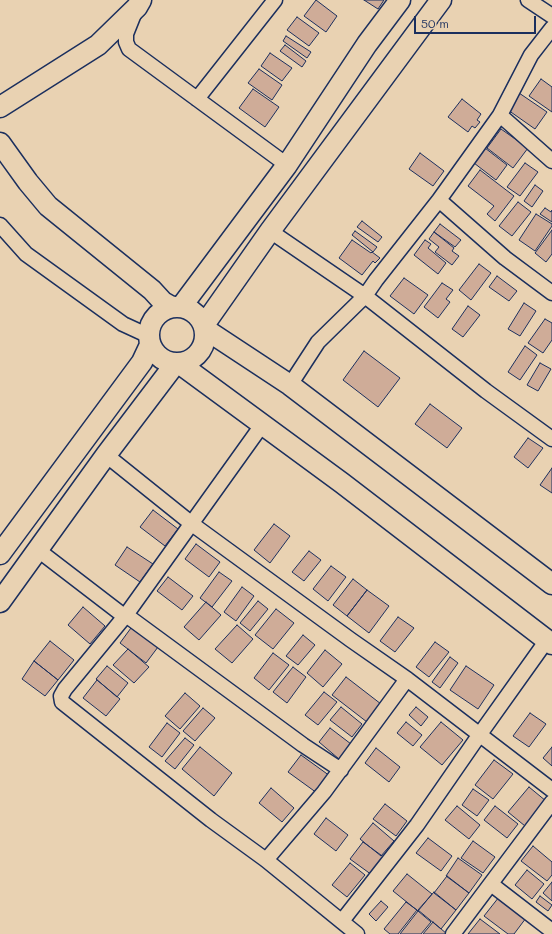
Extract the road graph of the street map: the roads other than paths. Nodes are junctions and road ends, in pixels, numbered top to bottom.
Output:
1 (275, 0) edge
2 (400, 0) edge
3 (442, 0) edge
4 (528, 0) edge
5 (139, 3) edge
6 (552, 16) edge
7 (552, 28) edge
8 (197, 99) junction
9 (0, 107) edge
10 (500, 115) junction
11 (0, 143) edge
12 (552, 160) edge
13 (287, 165) junction
14 (439, 200) junction
15 (0, 225) edge
16 (270, 231) junction
17 (152, 290) junction
18 (552, 293) edge
19 (365, 296) junction
20 (178, 307) junction
21 (205, 327) junction
22 (151, 333) junction
23 (177, 364) junction
24 (290, 384) junction
25 (262, 425) junction
26 (552, 439) edge
27 (106, 455) junction
28 (192, 524) junction
29 (38, 550) junction
30 (0, 554) edge
31 (552, 584) edge
32 (0, 602) edge
33 (125, 615) junction
34 (550, 642) edge
35 (407, 679) junction
36 (480, 734) junction
37 (341, 770) junction
38 (552, 790) edge
39 (552, 802) edge
40 (266, 860) junction
41 (491, 884) junction
42 (342, 921) junction
43 (552, 931) edge
44 (358, 934) edge
45 (454, 934) edge

1 - 8 street
2 - 13 main road
3 - 16 main road
4 - 6 street
5 - 8 street
5 - 9 main road
7 - 10 street
8 - 13 street
10 - 12 street
10 - 14 street
11 - 17 main road
13 - 20 main road
14 - 18 street
14 - 19 street
15 - 22 street
16 - 19 street
16 - 21 main road
17 - 20 main road
17 - 22 main road
19 - 24 street
19 - 26 street
20 - 21 main road
20 - 22 main road
21 - 23 main road
21 - 24 main road
22 - 23 main road
22 - 30 main road
23 - 25 main road
23 - 27 main road
24 - 31 main road
25 - 28 street
25 - 34 main road
27 - 28 street
27 - 29 main road
28 - 33 street
28 - 35 street
29 - 32 main road
29 - 33 street
33 - 37 street
33 - 40 street
34 - 36 street
35 - 36 street
35 - 37 street
36 - 38 street
36 - 42 street
37 - 40 street
39 - 41 street
40 - 42 street
41 - 43 street
41 - 45 street
42 - 44 street

